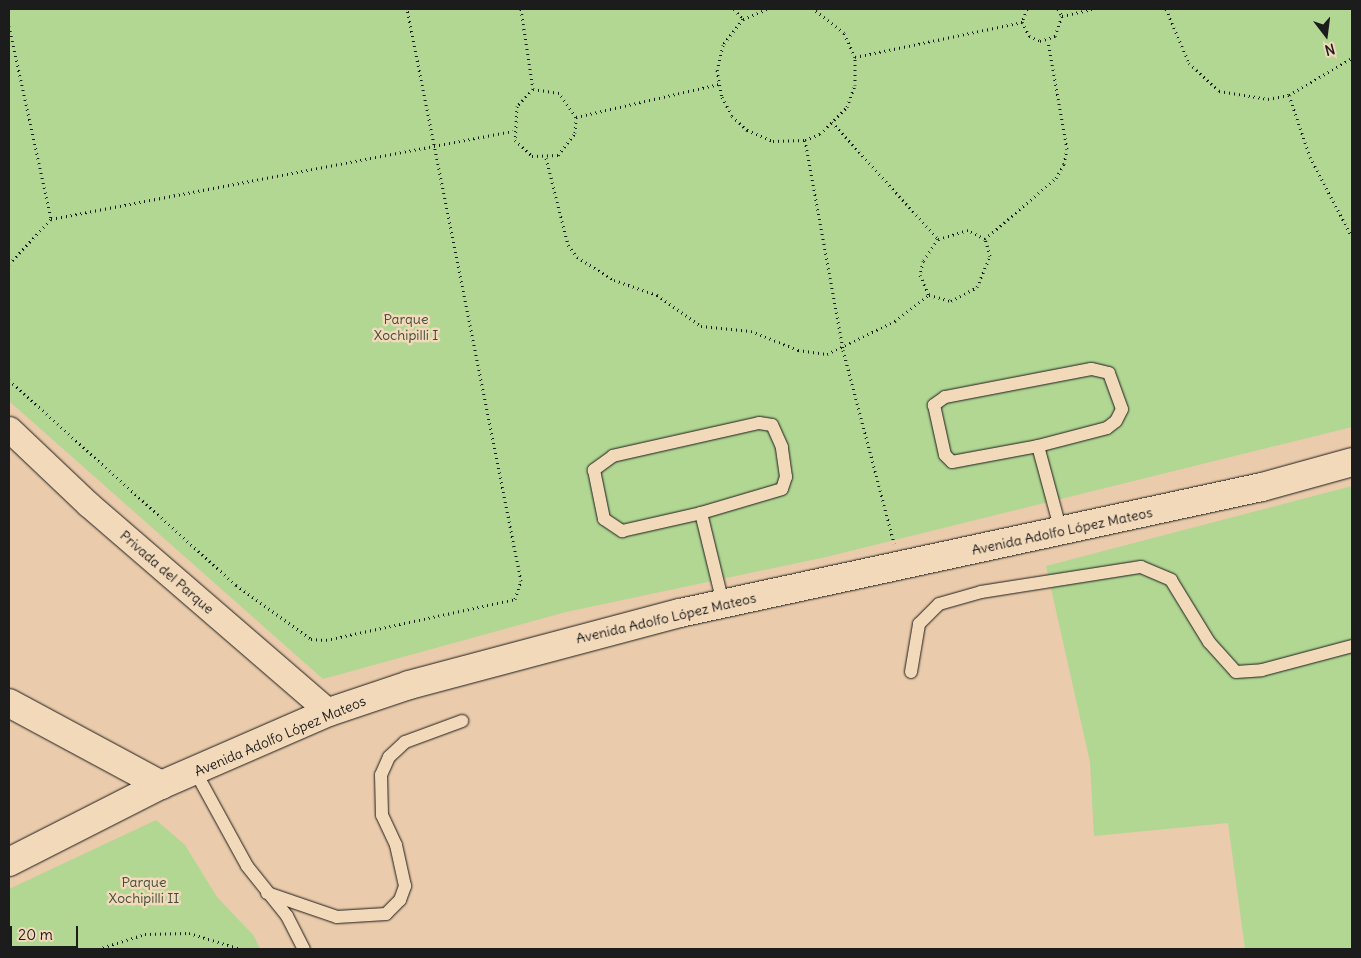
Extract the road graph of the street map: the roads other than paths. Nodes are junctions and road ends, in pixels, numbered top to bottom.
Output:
1 (9, 429) edge
2 (1038, 446) junction
3 (1352, 462) edge
4 (701, 513) junction
5 (1061, 531) junction
6 (723, 604) junction
7 (1352, 646) edge
8 (910, 672) dead end
9 (9, 703) edge
10 (329, 712) junction
11 (462, 721) dead end
12 (195, 771) junction
13 (161, 785) junction
14 (9, 862) edge
15 (267, 893) junction
16 (304, 949) edge

1 - 10 street, Privada del Parque
2 - 2 lane
2 - 5 lane
3 - 5 street, Avenida Adolfo López Mateos
4 - 4 lane
4 - 6 lane
5 - 6 street, Avenida Adolfo López Mateos
6 - 10 street, Avenida Adolfo López Mateos
7 - 8 lane
9 - 13 street
10 - 12 street, Avenida Adolfo López Mateos
11 - 15 lane
12 - 13 street, Avenida Adolfo López Mateos
12 - 15 lane
13 - 14 street, Avenida Adolfo López Mateos
15 - 16 lane

